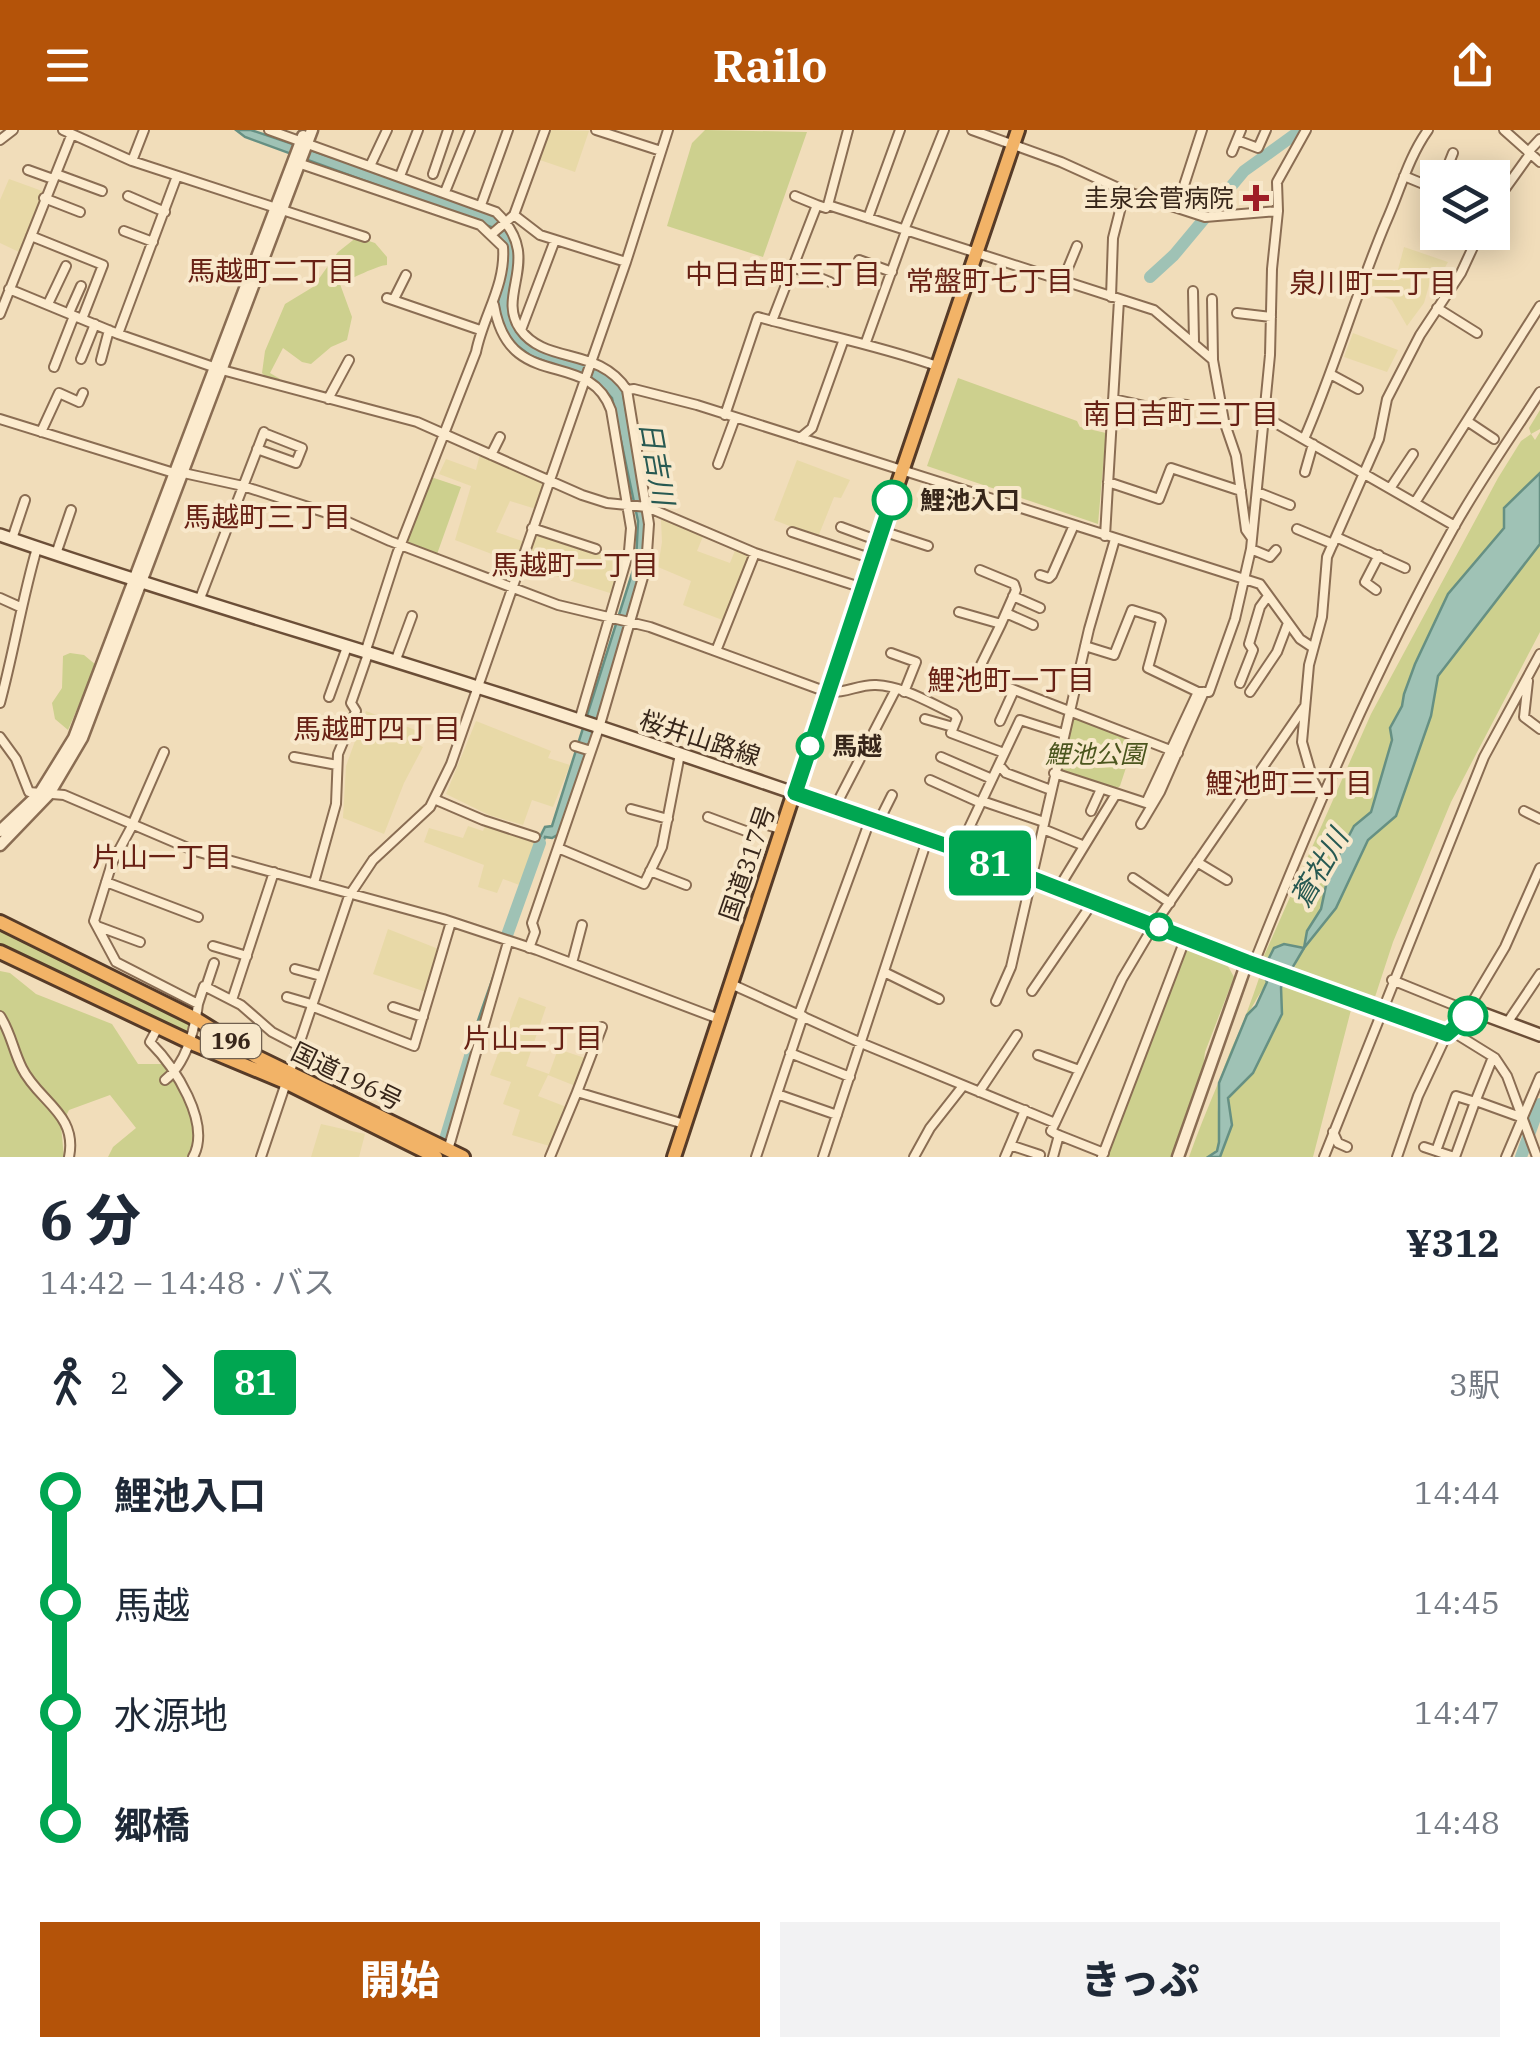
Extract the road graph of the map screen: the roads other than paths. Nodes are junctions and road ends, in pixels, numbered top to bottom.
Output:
1 (13, 130) edge
2 (144, 130) edge
3 (268, 130) edge
4 (309, 130) edge
5 (388, 130) edge
6 (418, 130) edge
7 (448, 130) edge
8 (470, 130) edge
9 (508, 130) edge
10 (545, 130) edge
11 (596, 130) edge
12 (848, 130) edge
13 (900, 130) edge
14 (944, 130) edge
15 (972, 130) edge
16 (1018, 130) edge
17 (1202, 130) edge
18 (1240, 130) edge
19 (1266, 130) edge
20 (1305, 130) edge
21 (1428, 130) edge
22 (1505, 130) edge
23 (665, 131) edge
24 (69, 133) edge
25 (1540, 139) edge
26 (0, 140) edge
27 (1236, 140) junction
28 (304, 143) junction
29 (1013, 144) junction
30 (661, 151) junction
31 (1232, 152) dead end
32 (1453, 153) dead end
33 (1529, 153) junction
34 (1450, 160) edge
35 (132, 161) junction
36 (297, 162) junction
37 (1540, 162) edge
38 (370, 166) junction
39 (28, 170) dead end
40 (433, 174) dead end
41 (54, 176) junction
42 (177, 176) junction
43 (400, 176) junction
44 (1404, 176) junction
45 (1510, 181) edge
46 (1420, 183) edge
47 (102, 191) dead end
48 (1125, 191) junction
49 (445, 192) junction
50 (128, 196) dead end
51 (796, 196) dead end
52 (44, 198) junction
53 (817, 204) junction
54 (481, 205) junction
55 (828, 205) junction
56 (1177, 207) junction
57 (280, 208) junction
58 (1278, 211) junction
59 (80, 212) dead end
60 (165, 212) junction
61 (868, 218) junction
62 (508, 219) junction
63 (905, 230) junction
64 (124, 231) dead end
65 (492, 233) junction
66 (31, 236) junction
67 (365, 237) dead end
68 (555, 240) junction
69 (153, 242) junction
70 (1077, 246) dead end
71 (1472, 250) edge
72 (976, 253) junction
73 (860, 260) dead end
74 (626, 262) junction
75 (66, 266) dead end
76 (793, 267) junction
77 (892, 272) junction
78 (406, 276) dead end
79 (1063, 280) junction
80 (830, 282) dead end
81 (81, 286) dead end
82 (9, 289) junction
83 (1193, 291) dead end
84 (1212, 298) dead end
85 (1115, 299) junction
86 (494, 302) junction
87 (48, 304) junction
88 (1540, 306) edge
89 (1438, 308) junction
90 (1237, 313) dead end
91 (0, 314) edge
92 (75, 316) junction
93 (1271, 317) junction
94 (772, 321) junction
95 (95, 324) junction
96 (518, 327) junction
97 (480, 330) junction
98 (114, 332) junction
99 (501, 332) junction
100 (1477, 333) dead end
101 (844, 339) junction
102 (866, 342) junction
103 (1194, 342) junction
104 (81, 358) dead end
105 (100, 360) dead end
106 (349, 360) dead end
107 (1213, 360) junction
108 (590, 361) junction
109 (937, 366) junction
110 (54, 368) dead end
111 (218, 369) junction
112 (1332, 376) junction
113 (584, 378) junction
114 (1358, 389) dead end
115 (627, 390) junction
116 (1540, 392) edge
117 (83, 393) dead end
118 (328, 399) junction
119 (1113, 399) junction
120 (1187, 406) dead end
121 (730, 416) junction
122 (1265, 417) junction
123 (0, 419) edge
124 (1468, 421) junction
125 (41, 432) junction
126 (444, 433) junction
127 (500, 437) dead end
128 (800, 438) junction
129 (1494, 439) dead end
130 (1309, 442) junction
131 (257, 449) junction
132 (1413, 454) dead end
133 (492, 456) junction
134 (718, 464) dead end
135 (902, 470) junction
136 (178, 472) junction
137 (1305, 472) dead end
138 (1365, 472) junction
139 (548, 482) junction
140 (1108, 482) junction
141 (243, 486) junction
142 (1391, 487) junction
143 (1241, 490) junction
144 (1257, 492) junction
145 (25, 500) dead end
146 (1416, 501) junction
147 (1290, 504) dead end
148 (627, 506) junction
149 (646, 507) junction
150 (71, 510) dead end
151 (1074, 526) junction
152 (1455, 526) junction
153 (532, 528) junction
154 (841, 528) dead end
155 (1298, 529) dead end
156 (792, 532) dead end
157 (881, 536) junction
158 (6, 537) edge
159 (1110, 537) junction
160 (1252, 538) junction
161 (1334, 540) junction
162 (403, 545) junction
163 (928, 546) dead end
164 (37, 548) junction
165 (596, 549) dead end
166 (1252, 549) junction
167 (1276, 550) dead end
168 (56, 554) junction
169 (754, 554) junction
170 (1380, 555) junction
171 (873, 559) junction
172 (1406, 568) dead end
173 (980, 570) dead end
174 (1040, 575) dead end
175 (1244, 579) junction
176 (138, 580) junction
177 (512, 588) junction
178 (864, 588) junction
179 (1376, 590) dead end
180 (1013, 596) junction
181 (1268, 596) junction
182 (0, 598) edge
183 (198, 601) junction
184 (20, 608) junction
185 (1040, 608) dead end
186 (959, 612) dead end
187 (1006, 613) junction
188 (412, 616) dead end
189 (611, 617) junction
190 (629, 622) junction
191 (1288, 623) junction
192 (1001, 624) junction
193 (1033, 625) dead end
194 (1085, 646) junction
195 (1312, 646) junction
196 (347, 647) junction
197 (716, 651) junction
198 (367, 653) junction
199 (891, 653) dead end
200 (1540, 654) edge
201 (395, 662) junction
202 (0, 665) edge
203 (10, 668) junction
204 (1528, 676) junction
205 (1240, 683) dead end
206 (478, 687) junction
207 (900, 690) junction
208 (1014, 690) junction
209 (827, 692) junction
210 (1201, 692) junction
211 (1250, 692) dead end
212 (1, 696) edge
213 (330, 697) dead end
214 (1306, 706) junction
215 (1069, 710) junction
216 (925, 720) dead end
217 (579, 721) junction
218 (1000, 721) dead end
219 (599, 727) junction
220 (953, 728) junction
221 (1540, 729) edge
222 (1064, 734) junction
223 (0, 737) edge
224 (575, 746) dead end
225 (591, 750) junction
226 (164, 752) dead end
227 (1174, 752) junction
228 (1004, 753) junction
229 (680, 754) junction
230 (294, 757) dead end
231 (941, 757) dead end
232 (999, 764) junction
233 (336, 765) junction
234 (1054, 773) junction
235 (992, 779) junction
236 (930, 780) dead end
237 (1100, 788) junction
238 (1051, 790) junction
239 (795, 793) junction
240 (45, 794) junction
241 (1116, 794) junction
242 (892, 795) dead end
243 (1322, 797) junction
244 (434, 799) junction
245 (981, 802) junction
246 (835, 807) junction
247 (631, 809) dead end
248 (1092, 811) dead end
249 (1524, 811) dead end
250 (708, 817) dead end
251 (668, 819) junction
252 (1540, 820) edge
253 (874, 822) junction
254 (132, 824) junction
255 (1141, 824) dead end
256 (1043, 826) junction
257 (783, 830) junction
258 (0, 831) edge
259 (535, 837) dead end
260 (927, 840) junction
261 (0, 845) edge
262 (1082, 845) dead end
263 (558, 848) junction
264 (1036, 858) junction
265 (1198, 862) junction
266 (1540, 868) edge
267 (650, 871) junction
268 (274, 872) junction
269 (1132, 878) dead end
270 (1032, 880) junction
271 (1227, 880) dead end
272 (106, 882) junction
273 (314, 883) junction
274 (686, 885) dead end
275 (1536, 888) edge
276 (1058, 890) junction
277 (349, 896) junction
278 (1093, 902) junction
279 (1170, 902) junction
280 (198, 917) dead end
281 (0, 922) edge
282 (450, 922) junction
283 (582, 925) dead end
284 (1154, 925) junction
285 (96, 926) junction
286 (1186, 938) junction
287 (505, 941) junction
288 (140, 942) dead end
289 (213, 946) dead end
290 (529, 948) junction
291 (0, 952) edge
292 (246, 956) junction
293 (214, 963) dead end
294 (572, 964) junction
295 (1253, 964) junction
296 (295, 969) dead end
297 (884, 972) junction
298 (1540, 974) edge
299 (321, 976) junction
300 (1392, 980) junction
301 (731, 984) junction
302 (206, 986) junction
303 (1032, 991) dead end
304 (287, 997) dead end
305 (939, 999) dead end
306 (232, 1000) junction
307 (996, 1001) dead end
308 (198, 1004) junction
309 (311, 1005) junction
310 (392, 1007) dead end
311 (1376, 1009) junction
312 (1470, 1014) junction
313 (801, 1015) junction
314 (0, 1016) edge
315 (423, 1016) junction
316 (196, 1019) junction
317 (719, 1019) junction
318 (1507, 1022) junction
319 (602, 1026) dead end
320 (158, 1027) junction
321 (1450, 1033) junction
322 (1017, 1035) dead end
323 (1540, 1036) edge
324 (188, 1041) junction
325 (860, 1044) junction
326 (297, 1045) junction
327 (790, 1054) junction
328 (1038, 1055) dead end
329 (1493, 1057) junction
330 (1079, 1070) junction
331 (176, 1072) junction
332 (286, 1077) junction
333 (850, 1077) junction
334 (1540, 1077) edge
335 (166, 1080) dead end
336 (963, 1086) junction
337 (577, 1092) junction
338 (979, 1092) junction
339 (776, 1094) junction
340 (1476, 1101) junction
341 (1025, 1110) junction
342 (837, 1115) junction
343 (1523, 1118) junction
344 (1056, 1123) junction
345 (684, 1124) junction
346 (1333, 1132) junction
347 (1058, 1135) junction
348 (1010, 1145) junction
349 (1347, 1147) dead end
350 (1424, 1147) dead end
351 (1436, 1151) junction
352 (442, 1154) edge
353 (1040, 1155) edge
354 (1103, 1155) edge
355 (187, 1156) edge
356 (69, 1157) edge
357 (261, 1157) edge
358 (463, 1157) edge
359 (550, 1157) edge
360 (674, 1157) edge
361 (756, 1157) edge
362 (823, 1157) edge
363 (914, 1157) edge
364 (1006, 1157) edge
365 (1054, 1157) edge
366 (1178, 1157) edge
367 (1324, 1157) edge
368 (1396, 1157) edge
369 (1454, 1157) edge
370 (1506, 1157) edge
371 (1537, 1157) edge

1 - 26 street
2 - 35 street
3 - 28 street
4 - 28 street
5 - 38 street
6 - 43 street
7 - 40 street
8 - 49 street
9 - 54 street
10 - 62 street
11 - 30 street
12 - 55 street
13 - 61 street
14 - 63 street
15 - 29 street
16 - 29 highway, 国道317号
17 - 56 street
18 - 27 street
19 - 27 street
20 - 58 street
21 - 44 street
22 - 33 street
23 - 30 street
24 - 35 street
24 - 41 street
25 - 33 street
27 - 31 street
28 - 36 street
28 - 38 street
29 - 48 street
29 - 72 highway, 国道317号
30 - 74 street
32 - 34 street
33 - 37 street
33 - 45 street
35 - 42 street
36 - 57 street
36 - 65 street
38 - 43 street
39 - 41 street
41 - 47 street
41 - 52 street
42 - 57 street
42 - 60 street
43 - 49 street
44 - 46 street
44 - 112 street
48 - 56 street
48 - 85 street
49 - 54 street
50 - 60 street
51 - 53 street
52 - 59 street
52 - 66 street
53 - 55 street
53 - 76 street
54 - 62 street
55 - 61 street
56 - 58 street
57 - 67 street
57 - 111 street
58 - 93 street
60 - 69 street
61 - 63 street
62 - 65 street
62 - 68 street
62 - 96 street
63 - 72 street
63 - 77 street
64 - 69 street
65 - 86 street
66 - 82 street
66 - 92 street
68 - 74 street
68 - 96 street
69 - 98 street
70 - 79 street
71 - 89 street
72 - 79 street
72 - 109 highway, 国道317号
73 - 77 street
74 - 108 street
75 - 87 street
76 - 80 street
76 - 94 street
77 - 102 street
78 - 97 street
79 - 85 street
81 - 92 street
82 - 87 street
82 - 91 street
83 - 103 street
84 - 107 street
85 - 103 street
85 - 119 street
86 - 97 street
86 - 99 street
87 - 92 street
88 - 124 street
89 - 100 street
89 - 138 street
90 - 93 street
92 - 95 street
92 - 110 street
93 - 122 street
94 - 101 street
94 - 121 street
95 - 98 street
95 - 104 street
96 - 99 street
96 - 108 street
97 - 126 street
98 - 105 street
98 - 111 street
99 - 113 street
101 - 102 street
101 - 128 street
102 - 109 street
103 - 107 street
106 - 118 street
107 - 143 street
108 - 113 street
108 - 115 street
109 - 135 highway, 国道317号
111 - 118 street
111 - 136 street
112 - 114 street
112 - 130 street
113 - 139 street
113 - 148 street
115 - 121 street
115 - 149 street
116 - 152 street
117 - 125 street
118 - 126 street
119 - 120 street
119 - 140 street
121 - 128 street
121 - 134 street
122 - 130 street
122 - 144 street
123 - 125 street
124 - 129 street
124 - 146 street
125 - 136 street
126 - 133 street
126 - 162 street
127 - 133 street
128 - 135 street
130 - 137 street
130 - 138 street
131 - 131 street
131 - 141 street
132 - 142 street
133 - 139 street
135 - 151 street
135 - 157 highway, 国道317号
136 - 141 street
136 - 176 street
138 - 142 street
138 - 161 street
139 - 148 street
139 - 153 street
140 - 143 street
140 - 159 street
141 - 162 street
141 - 183 street
142 - 146 street
143 - 160 street
144 - 147 street
144 - 160 street
145 - 158 street
146 - 152 street
148 - 149 street
148 - 189 street
149 - 169 street
149 - 190 street
150 - 168 street
151 - 159 street
151 - 174 street
152 - 243 street
153 - 165 street
153 - 177 street
154 - 157 street
155 - 161 street
156 - 171 street
157 - 163 street
157 - 171 highway, 国道317号
158 - 164 main road, 桜井山路線
159 - 175 street
159 - 194 street
160 - 166 street
161 - 170 street
161 - 195 street
162 - 177 street
162 - 198 street
164 - 168 main road, 桜井山路線
164 - 184 street
166 - 167 street
166 - 175 street
168 - 176 main road, 桜井山路線
169 - 178 street
169 - 197 street
170 - 172 street
170 - 179 street
171 - 178 highway, 国道317号
173 - 180 street
175 - 181 street
175 - 210 street
176 - 183 main road, 桜井山路線
176 - 240 street
177 - 189 street
177 - 206 street
178 - 209 highway, 国道317号
180 - 185 street
180 - 187 street
181 - 191 street
181 - 205 street
182 - 184 street
183 - 196 main road, 桜井山路線
184 - 203 street
186 - 192 street
187 - 192 street
187 - 193 street
188 - 201 street
189 - 190 street
189 - 217 street
190 - 197 street
190 - 219 street
191 - 195 street
191 - 211 street
192 - 208 street
194 - 210 street
194 - 215 street
195 - 214 street
196 - 198 main road, 桜井山路線
196 - 213 street
197 - 209 street
198 - 201 main road, 桜井山路線
198 - 233 street
199 - 207 street
200 - 204 street
201 - 206 main road, 桜井山路線
202 - 203 street
203 - 212 street
204 - 221 street
204 - 300 street
206 - 217 main road, 桜井山路線
206 - 244 street
207 - 209 street
207 - 220 street
207 - 246 street
208 - 215 street
208 - 218 street
209 - 239 highway, 国道317号
210 - 227 street
214 - 243 street
214 - 265 street
215 - 222 street
215 - 227 street
216 - 220 street
217 - 219 main road, 桜井山路線
219 - 225 street
219 - 229 main road, 桜井山路線
220 - 228 street
222 - 228 street
222 - 234 street
223 - 240 street
224 - 225 street
225 - 263 street
226 - 254 street
227 - 241 street
227 - 255 street
228 - 232 street
229 - 239 main road, 桜井山路線
229 - 251 street
230 - 233 street
231 - 235 street
232 - 235 street
232 - 238 street
233 - 273 street
234 - 237 street
234 - 238 street
235 - 245 street
236 - 245 street
237 - 241 street
237 - 248 street
238 - 256 street
239 - 246 main road, 桜井山路線
239 - 257 highway, 国道317号
240 - 254 street
240 - 258 street
240 - 261 street
241 - 276 street
242 - 253 street
243 - 295 street
244 - 259 street
244 - 277 street
245 - 256 street
245 - 264 street
246 - 253 main road, 桜井山路線
247 - 251 street
249 - 252 street
250 - 257 street
251 - 267 street
253 - 260 main road, 桜井山路線
253 - 313 street
254 - 268 street
254 - 272 street
256 - 262 street
256 - 264 street
257 - 301 highway, 国道317号
260 - 270 main road, 桜井山路線
260 - 297 street
263 - 267 street
263 - 290 street
264 - 270 street
265 - 271 street
265 - 279 street
266 - 275 street
267 - 274 street
268 - 273 street
268 - 292 street
269 - 279 street
270 - 276 main road, 桜井山路線
270 - 307 street
272 - 280 street
272 - 285 street
273 - 277 street
275 - 312 street
276 - 278 main road, 桜井山路線
277 - 282 street
277 - 299 street
278 - 284 main road, 桜井山路線
278 - 303 street
279 - 284 street
281 - 316 highway, 国道196号 / 196
282 - 287 street
282 - 315 street
283 - 294 street
284 - 286 main road, 桜井山路線
284 - 330 street
285 - 288 street
285 - 308 street
286 - 295 main road, 桜井山路線
286 - 354 street
287 - 290 street
287 - 352 street
289 - 292 street
290 - 294 street
291 - 320 highway, 国道196号 / 196
292 - 306 street
293 - 302 street
294 - 317 street
295 - 311 main road, 桜井山路線
295 - 366 street
296 - 299 street
297 - 305 street
297 - 325 street
298 - 318 street
299 - 309 street
300 - 311 street
300 - 312 street
301 - 313 street
301 - 317 highway, 国道317号
302 - 306 street
302 - 308 street
304 - 309 street
306 - 326 street
308 - 316 street
309 - 315 street
309 - 326 street
310 - 315 street
311 - 321 main road, 桜井山路線
311 - 346 street
312 - 318 main road
312 - 321 main road
313 - 325 street
313 - 327 street
314 - 356 street
316 - 324 street
316 - 332 highway, 国道196号 / 196
317 - 345 highway, 国道317号
318 - 323 main road
319 - 337 street
320 - 324 highway, 国道196号 / 196
320 - 331 street
321 - 329 street
321 - 368 street
322 - 338 street
324 - 331 street
324 - 332 highway, 国道196号 / 196
325 - 333 street
325 - 336 street
326 - 332 street
327 - 333 street
327 - 339 street
328 - 330 street
329 - 340 street
329 - 343 street
330 - 344 street
331 - 335 street
331 - 355 street
332 - 352 highway, 国道196号 / 196
332 - 357 street
333 - 342 street
334 - 343 street
336 - 338 street
336 - 363 street
337 - 345 street
337 - 359 street
338 - 341 street
339 - 342 street
339 - 361 street
340 - 343 street
340 - 351 street
340 - 369 street
341 - 344 street
341 - 348 street
342 - 362 street
343 - 370 street
343 - 371 street
344 - 347 street
345 - 360 highway, 国道317号
346 - 349 street
346 - 367 street
347 - 354 street
347 - 365 street
348 - 353 street
348 - 364 street
350 - 351 street
351 - 369 street
352 - 358 highway, 国道196号 / 196

